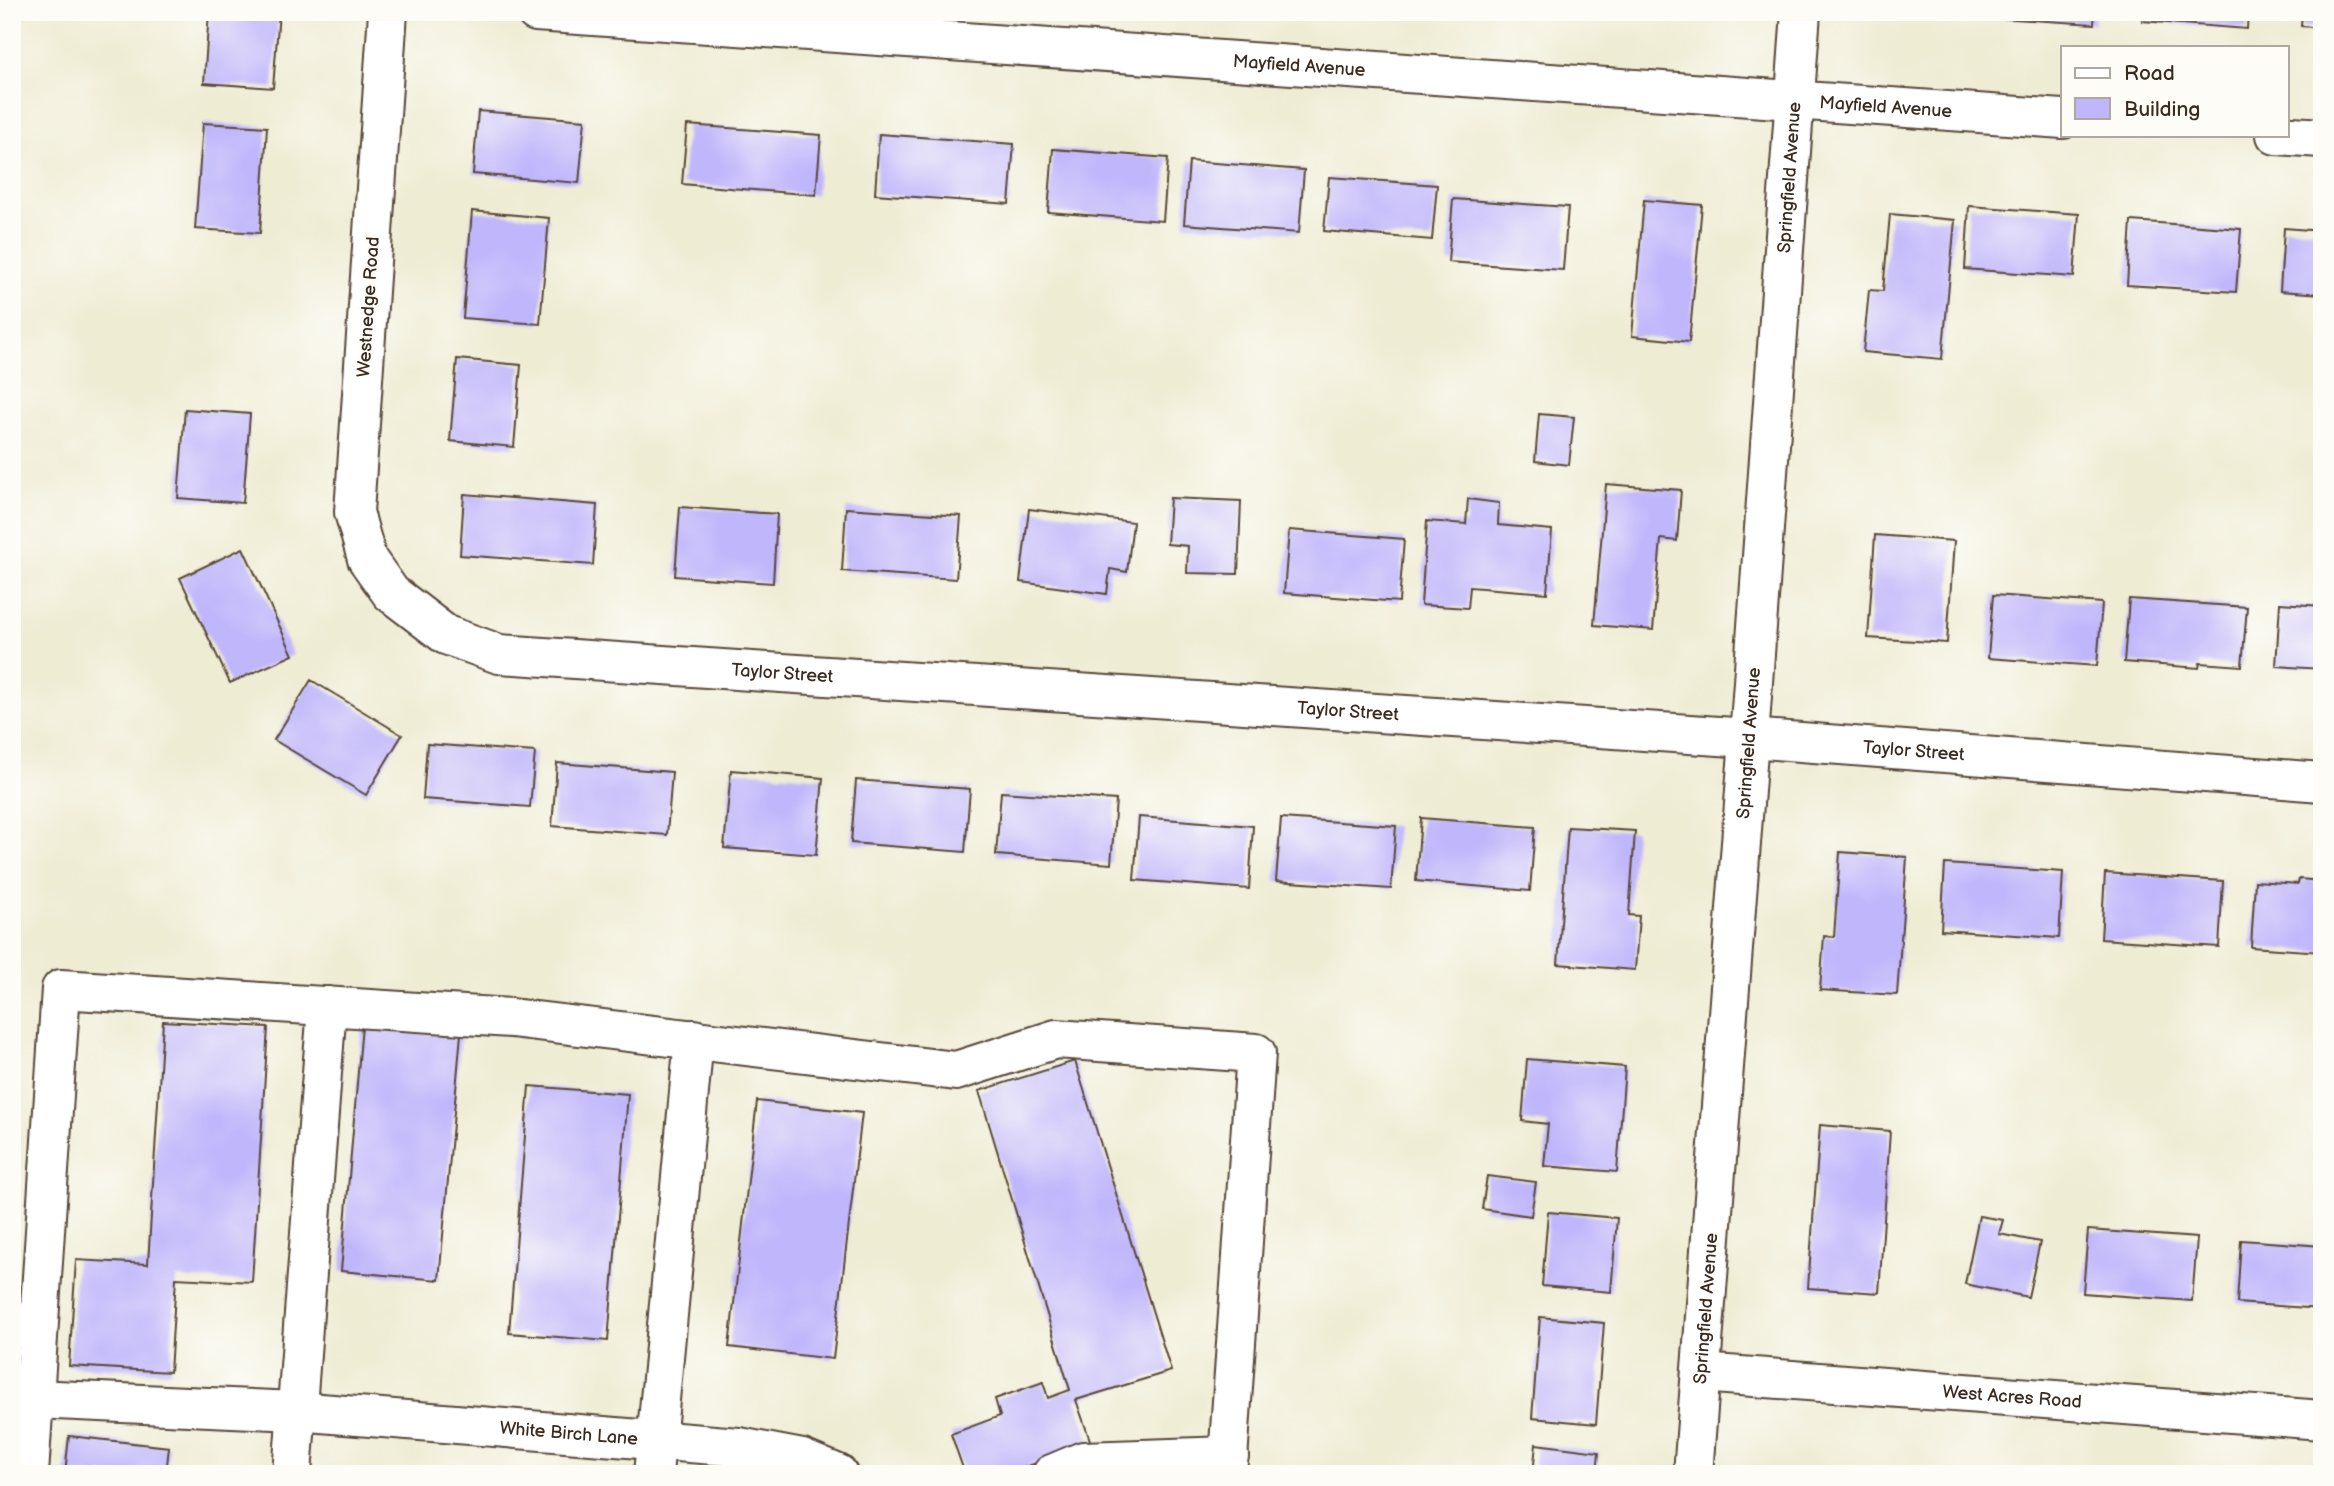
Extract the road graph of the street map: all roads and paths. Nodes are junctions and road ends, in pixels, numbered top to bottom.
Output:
1 (17, 12) edge
2 (388, 12) edge
3 (536, 12) edge
4 (1801, 12) edge
5 (12, 67) edge
6 (1794, 98) junction
7 (2061, 119) edge
8 (2288, 136) edge
9 (2322, 138) edge
10 (391, 593) joint
11 (1749, 738) junction
12 (2322, 782) edge
13 (327, 1006) junction
14 (694, 1039) junction
15 (1701, 1373) junction
16 (34, 1399) junction
17 (296, 1411) junction
18 (2322, 1420) edge
19 (654, 1457) edge
20 (1228, 1465) edge
21 (29, 1474) edge
22 (292, 1474) edge
23 (838, 1474) edge
24 (1052, 1474) edge
25 (1693, 1474) edge

1 - 5 path
2 - 10 street, Westnedge Road
3 - 6 street, Mayfield Avenue
4 - 6 street, Springfield Avenue
6 - 7 street, Mayfield Avenue
6 - 11 street, Springfield Avenue
8 - 9 street
10 - 11 street, Taylor Street
11 - 12 street, Taylor Street
11 - 15 street, Springfield Avenue
13 - 14 street
13 - 16 street
13 - 17 street
14 - 19 street
14 - 20 street
15 - 18 street, West Acres Road
15 - 25 street, Springfield Avenue
16 - 17 street, White Birch Lane
16 - 21 street
17 - 19 street, White Birch Lane
17 - 22 street
19 - 23 street, White Birch Lane
20 - 24 street

